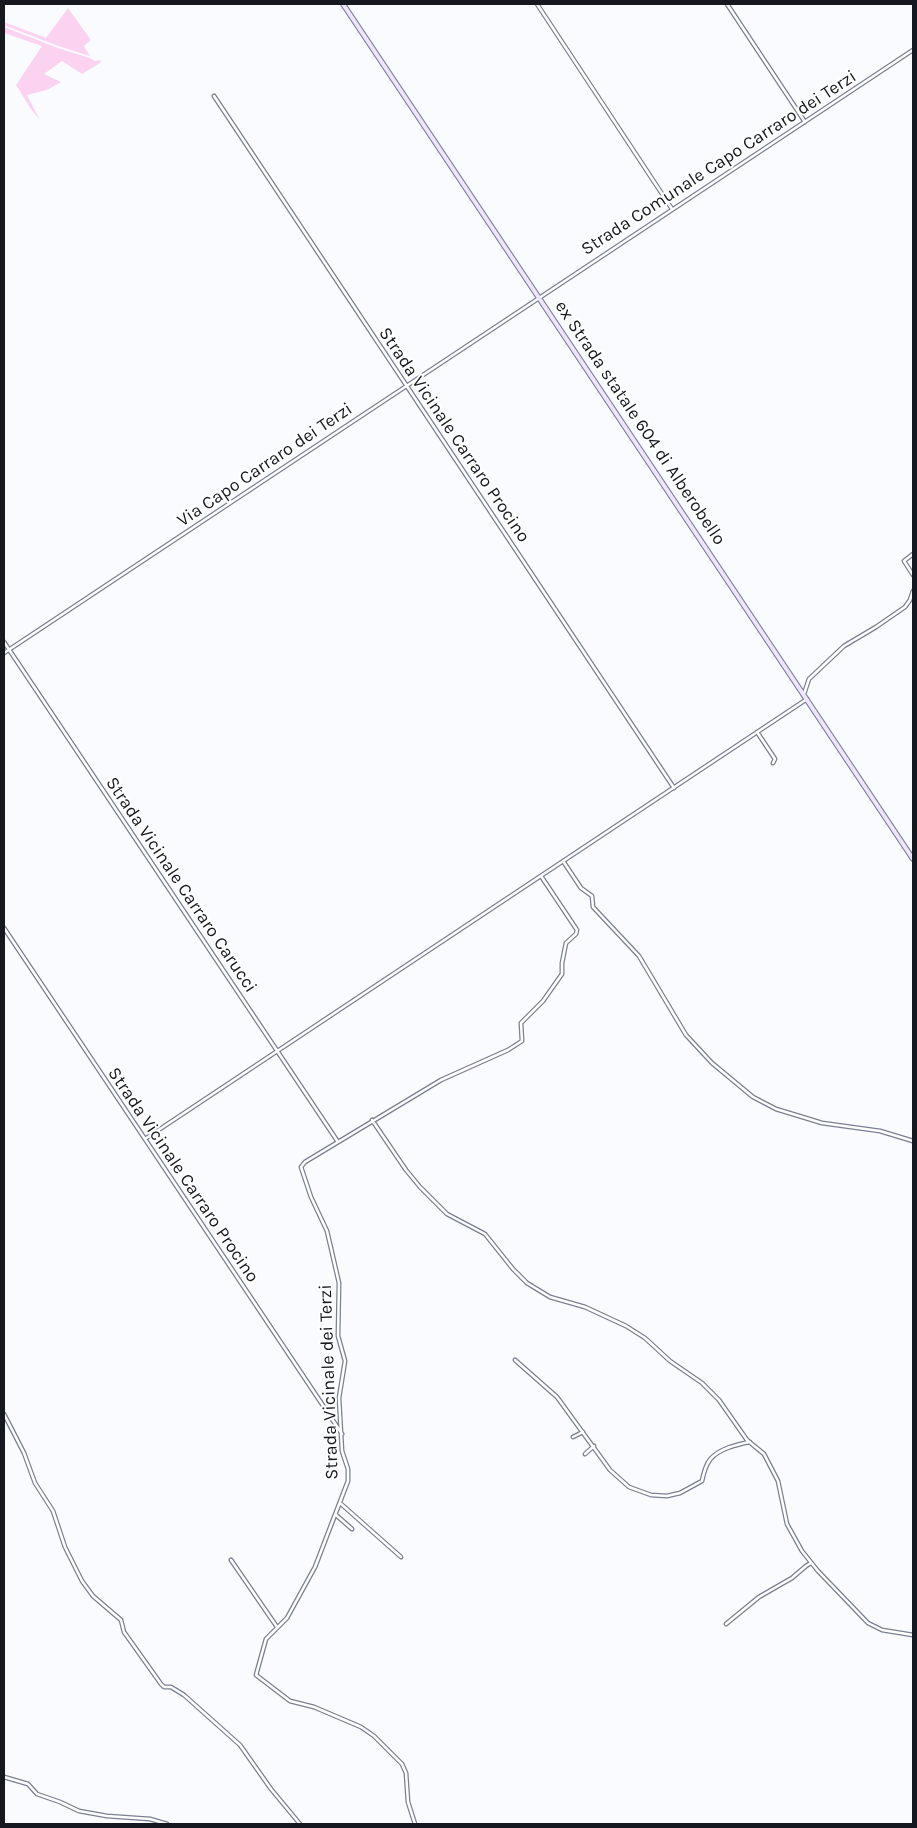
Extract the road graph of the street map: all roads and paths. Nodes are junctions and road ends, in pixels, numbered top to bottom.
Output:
1 (343, 4) edge
2 (537, 4) edge
3 (727, 4) edge
4 (913, 50) edge
5 (214, 96) dead end
6 (804, 122) junction
7 (672, 209) junction
8 (540, 297) junction
9 (406, 386) junction
10 (913, 554) edge
11 (913, 575) edge
12 (913, 591) edge
13 (4, 642) edge
14 (9, 649) junction
15 (4, 653) edge
16 (804, 694) junction
17 (807, 699) junction
18 (757, 732) junction
19 (773, 763) dead end
20 (674, 788) junction
21 (913, 859) edge
22 (563, 861) junction
23 (541, 876) junction
24 (4, 928) edge
25 (277, 1051) junction
26 (372, 1120) junction
27 (145, 1139) junction
28 (913, 1141) edge
29 (338, 1142) junction
30 (515, 1360) dead end
31 (4, 1414) edge
32 (583, 1431) junction
33 (342, 1435) junction
34 (573, 1437) dead end
35 (750, 1442) junction
36 (594, 1446) junction
37 (585, 1454) dead end
38 (340, 1503) junction
39 (336, 1515) junction
40 (352, 1529) dead end
41 (401, 1557) dead end
42 (232, 1560) dead end
43 (812, 1563) junction
44 (726, 1624) dead end
45 (276, 1628) junction
46 (913, 1635) edge
47 (4, 1777) edge
48 (167, 1824) edge
49 (300, 1824) edge
50 (415, 1824) edge

1 - 8 main road, ex Strada statale 604 di Alberobello
2 - 7 street
3 - 6 street
4 - 6 street, Strada Comunale Capo Carraro dei Terzi
5 - 9 street, Strada Vicinale Carraro Procino
6 - 7 street, Strada Comunale Capo Carraro dei Terzi
7 - 8 street, Strada Comunale Capo Carraro dei Terzi
8 - 9 street, Via Capo Carraro dei Terzi
8 - 16 main road, ex Strada statale 604 di Alberobello
9 - 14 street, Via Capo Carraro dei Terzi
9 - 20 street, Strada Vicinale Carraro Procino
10 - 11 street
12 - 16 street
13 - 14 street, Strada Vicinale Carraro Carucci
14 - 15 street, Via Capo Carraro dei Terzi
14 - 25 street, Strada Vicinale Carraro Carucci
16 - 17 main road, ex Strada statale 604 di Alberobello
17 - 18 street
17 - 21 main road, ex Strada statale 604 di Alberobello
18 - 19 street
18 - 20 street
20 - 22 street
22 - 23 street
22 - 28 street
23 - 25 street
23 - 26 street, Strada Vicinale dei Terzi
24 - 27 street, Strada Vicinale Carraro Procino
25 - 27 street
25 - 29 street, Strada Vicinale Carraro Carucci
26 - 29 street, Strada Vicinale dei Terzi
26 - 35 street
27 - 33 street, Strada Vicinale Carraro Procino
29 - 33 street, Strada Vicinale dei Terzi
30 - 32 street
31 - 49 street
32 - 34 street
32 - 36 street
33 - 38 street, Strada Vicinale dei Terzi
35 - 36 street
35 - 43 street
36 - 37 street
38 - 39 street, Strada Vicinale dei Terzi
38 - 41 street
39 - 40 street
39 - 45 street, Strada Vicinale dei Terzi
42 - 45 street
43 - 44 street
43 - 46 street
45 - 50 street, Strada Vicinale dei Terzi
47 - 48 street

